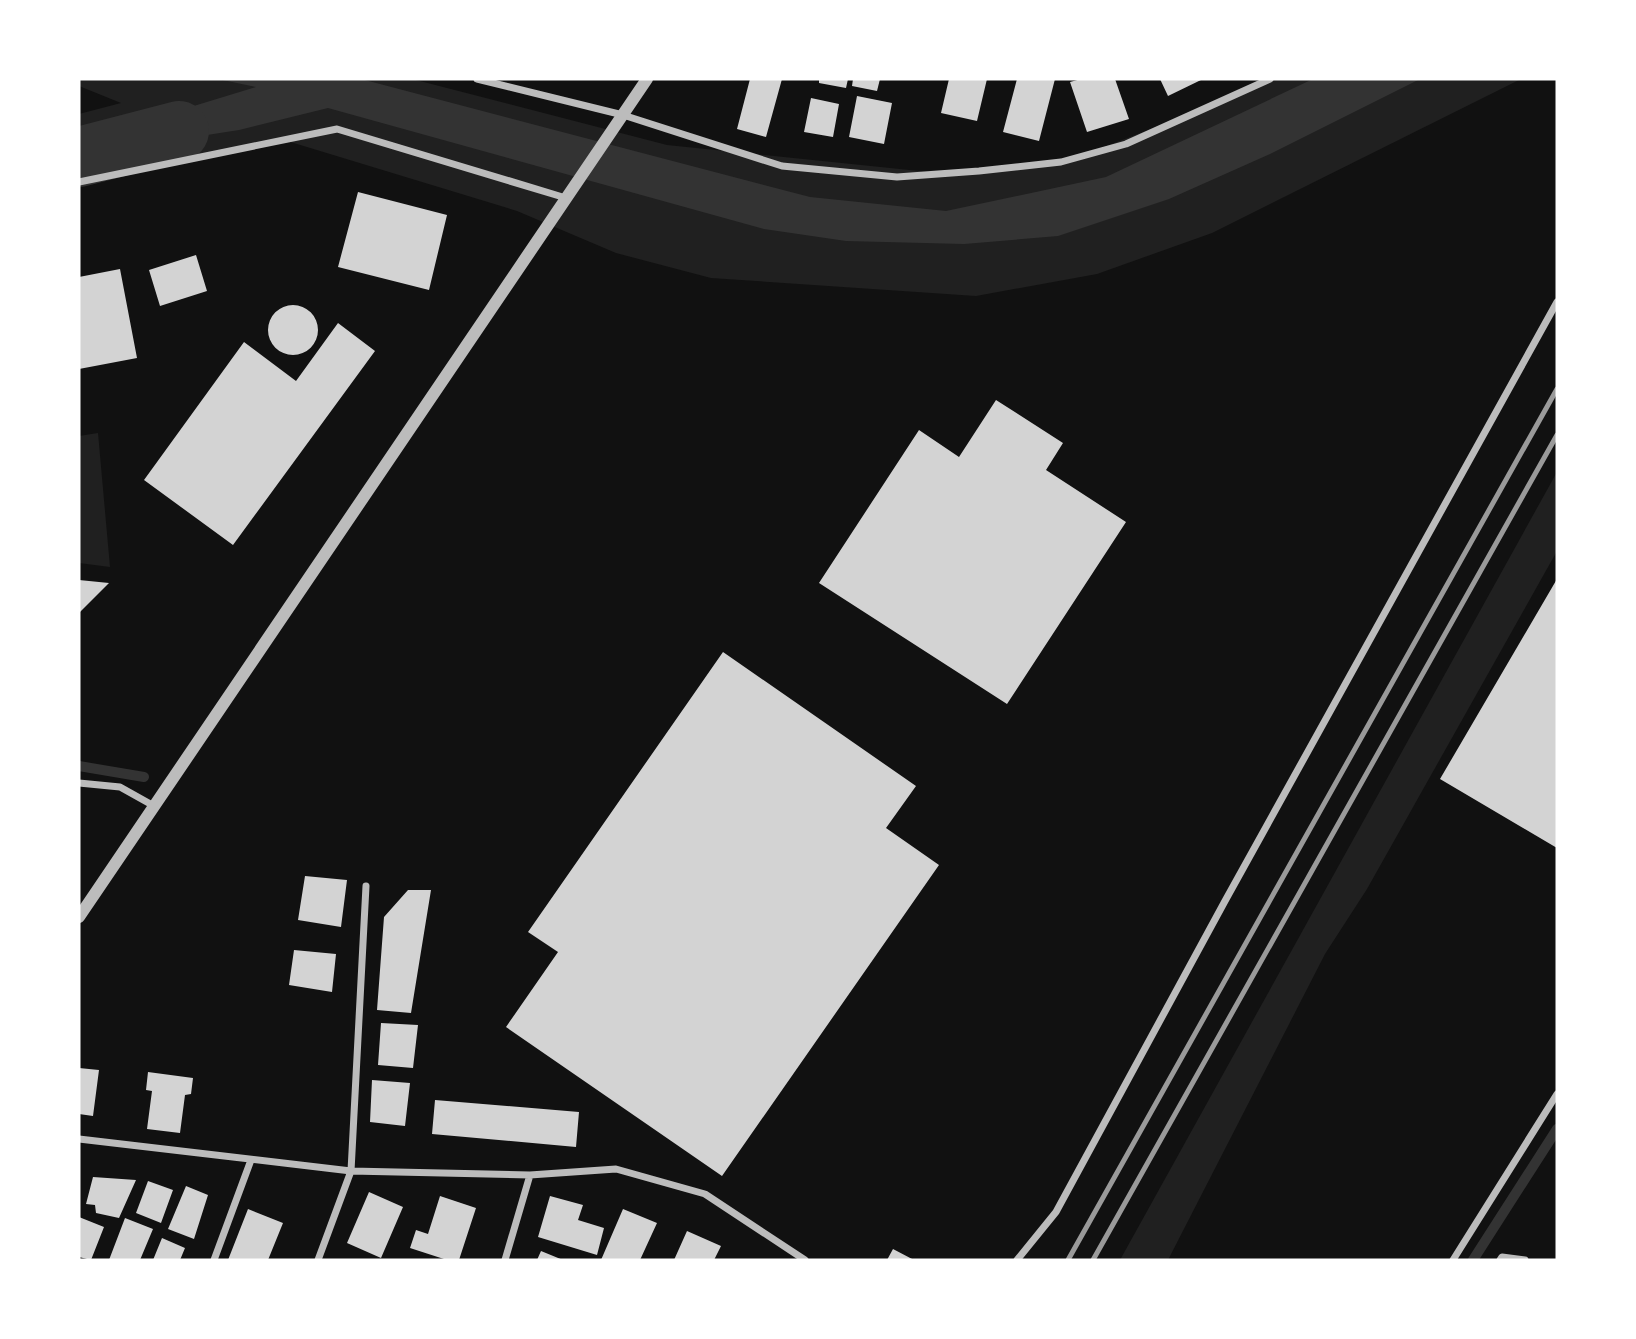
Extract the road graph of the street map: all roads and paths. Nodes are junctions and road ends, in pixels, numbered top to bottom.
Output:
1 (477, 79) edge
2 (647, 79) edge
3 (1270, 79) edge
4 (620, 119) junction
5 (79, 182) edge
6 (568, 194) junction
7 (1557, 302) edge
8 (79, 783) edge
9 (154, 806) junction
10 (366, 886) dead end
11 (79, 917) edge
12 (1557, 1094) edge
13 (79, 1139) edge
14 (251, 1160) junction
15 (351, 1171) junction
16 (530, 1175) junction
17 (214, 1260) edge
18 (318, 1260) edge
19 (505, 1260) edge
20 (805, 1260) edge
21 (1017, 1260) edge
22 (1453, 1260) edge
23 (1500, 1260) edge
24 (1525, 1260) edge

1 - 4 street
2 - 4 street
3 - 4 street
4 - 6 street
5 - 6 street
6 - 9 street
7 - 21 street
8 - 9 street
9 - 11 street
10 - 15 street
12 - 22 street
13 - 14 street
14 - 15 street
14 - 17 street
15 - 16 street
15 - 18 street
16 - 19 street
16 - 20 street
23 - 24 street

